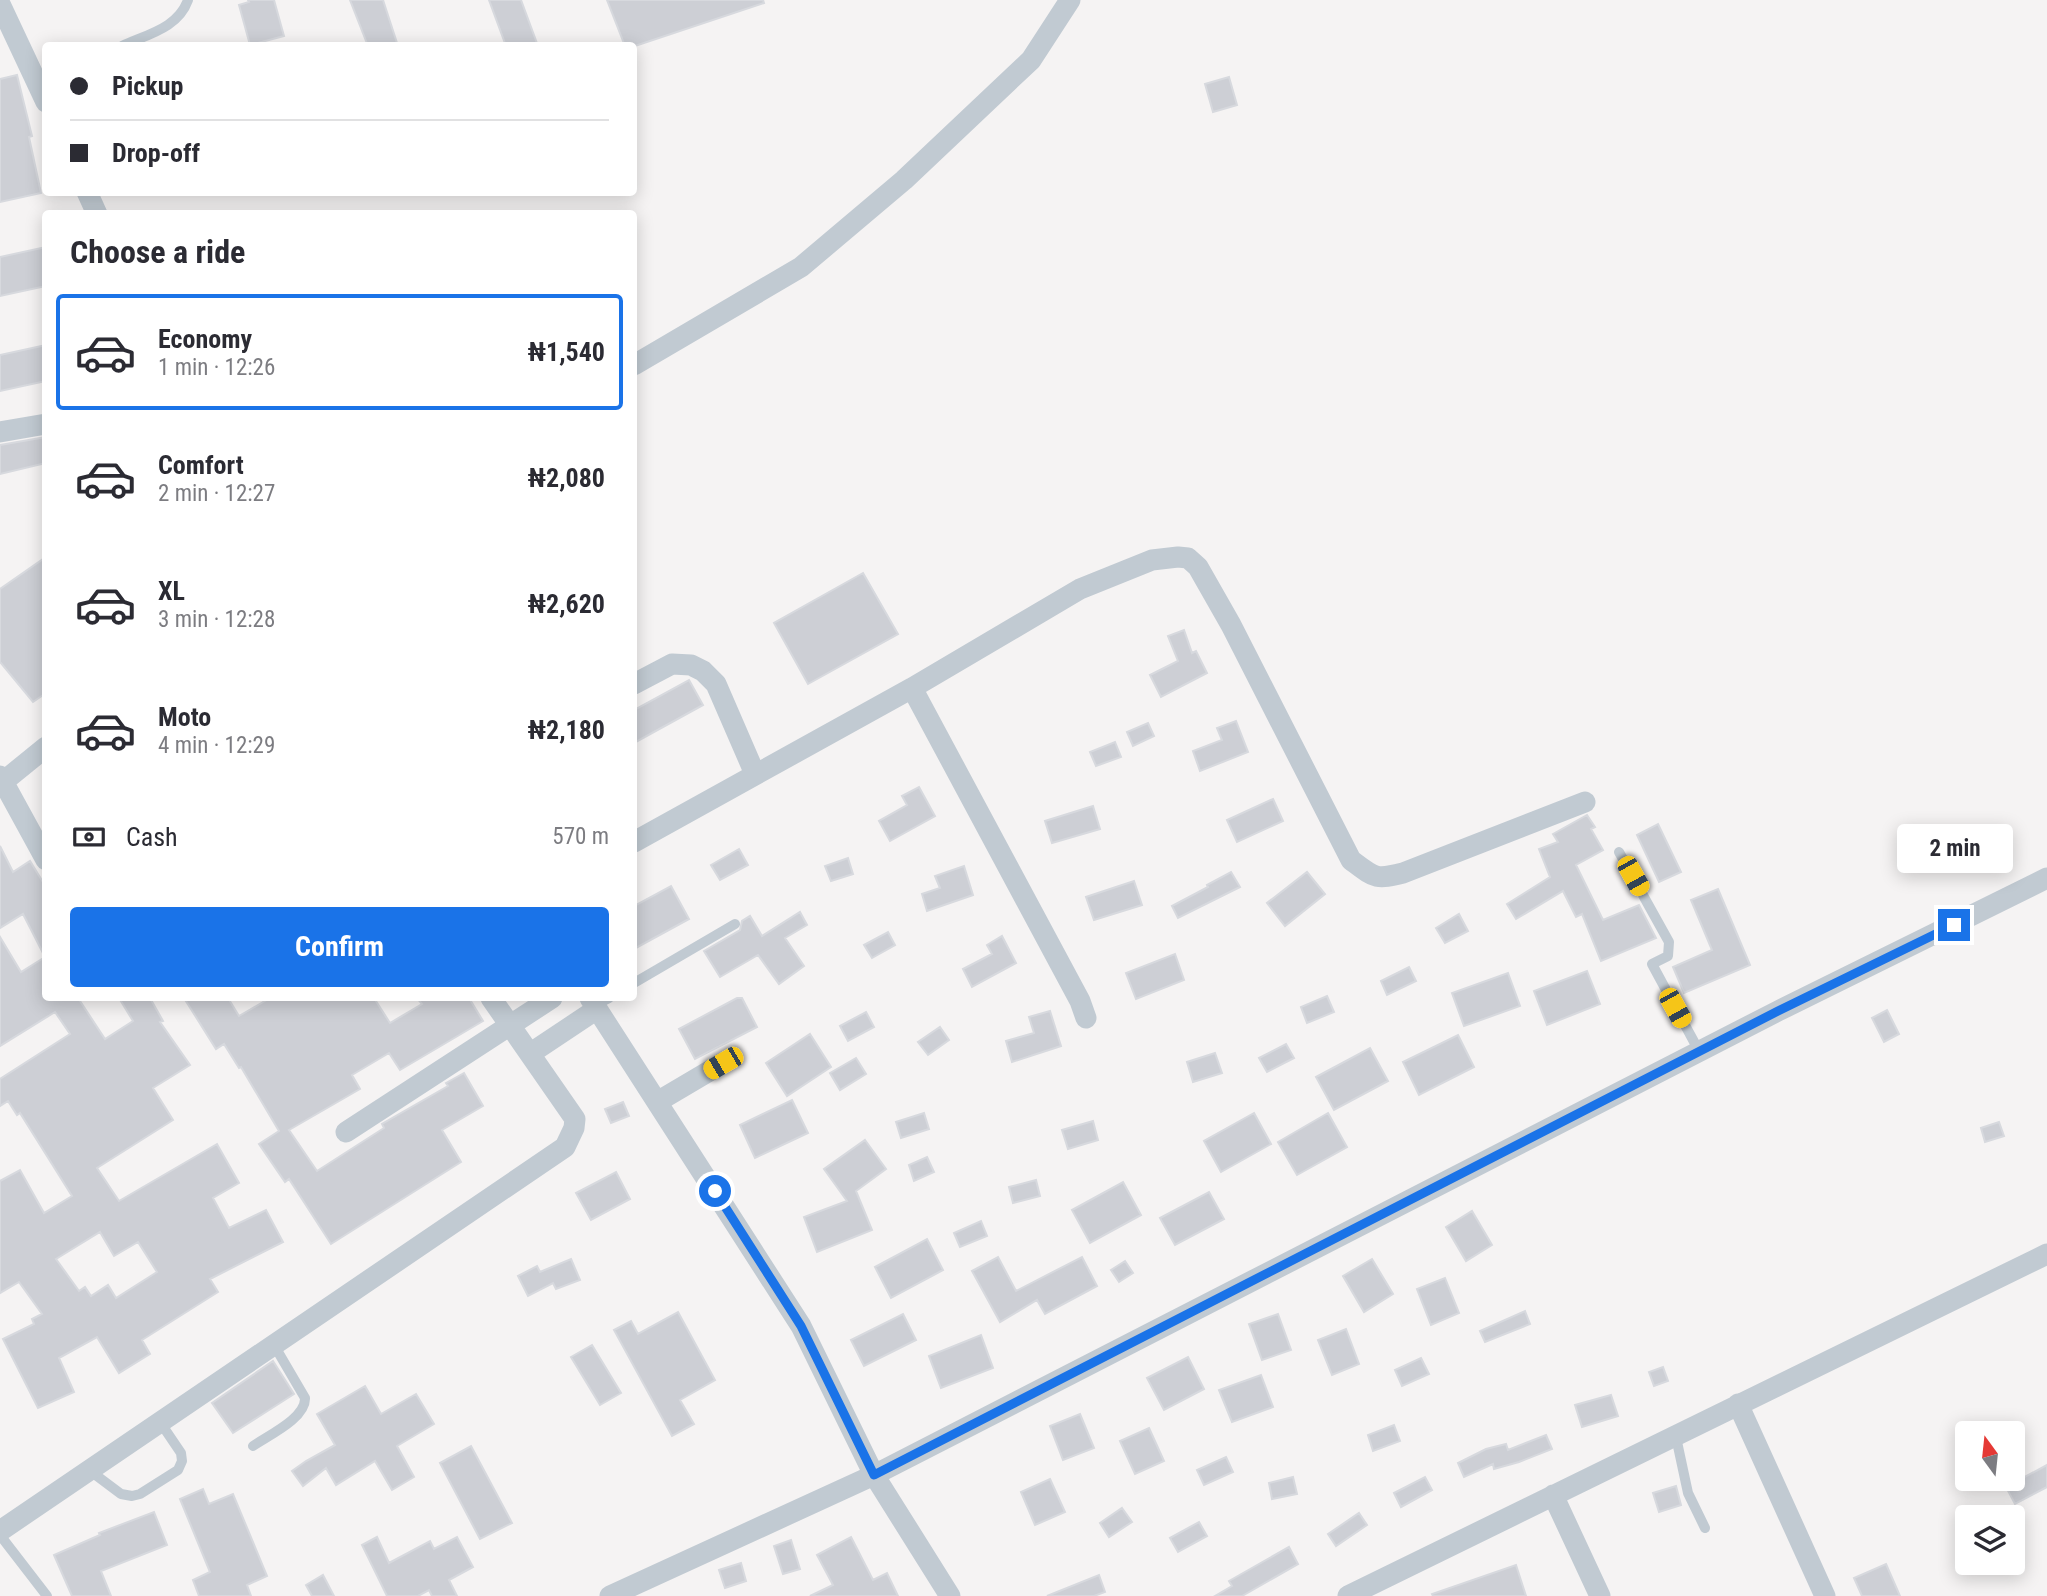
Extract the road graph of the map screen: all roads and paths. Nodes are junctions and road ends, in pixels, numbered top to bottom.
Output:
1 (188, 0) edge
2 (1070, 0) edge
3 (0, 4) edge
4 (131, 42) edge
5 (41, 81) edge
6 (637, 363) edge
7 (42, 425) edge
8 (0, 432) edge
9 (637, 682) edge
10 (912, 688) junction
11 (42, 750) edge
12 (755, 774) junction
13 (2, 778) edge
14 (1585, 802) dead end
15 (637, 840) edge
16 (1619, 852) dead end
17 (42, 853) edge
18 (2047, 878) edge
19 (735, 924) dead end
20 (637, 981) edge
21 (493, 1001) edge
22 (547, 1001) edge
23 (598, 1002) edge
24 (1086, 1018) dead end
25 (510, 1024) junction
26 (1699, 1051) junction
27 (531, 1053) junction
28 (723, 1063) dead end
29 (657, 1101) junction
30 (346, 1132) dead end
31 (2046, 1255) edge
32 (274, 1345) junction
33 (1738, 1404) junction
34 (160, 1422) junction
35 (1676, 1437) junction
36 (253, 1446) dead end
37 (89, 1470) junction
38 (874, 1475) junction
39 (1553, 1495) junction
40 (1705, 1528) dead end
41 (0, 1533) edge
42 (1352, 1595) edge
43 (47, 1596) edge
44 (610, 1596) edge
45 (950, 1596) edge
46 (1600, 1596) edge
47 (1825, 1596) edge

1 - 4 lane
2 - 6 street
3 - 5 street
7 - 8 street
9 - 12 street
10 - 12 street
10 - 14 street
10 - 24 street
11 - 13 street
12 - 15 street
13 - 17 street
16 - 26 lane
18 - 26 street
19 - 20 lane
21 - 25 street
22 - 25 street
23 - 27 street
23 - 29 street
25 - 27 street
25 - 30 street
26 - 38 street
27 - 32 street
28 - 29 street
29 - 38 street
31 - 33 street
32 - 34 street
32 - 36 lane
33 - 35 street
33 - 47 street
34 - 37 street
34 - 37 lane
35 - 39 street
35 - 40 lane
37 - 41 street
38 - 44 street
38 - 45 street
39 - 42 street
39 - 46 street
41 - 43 lane

